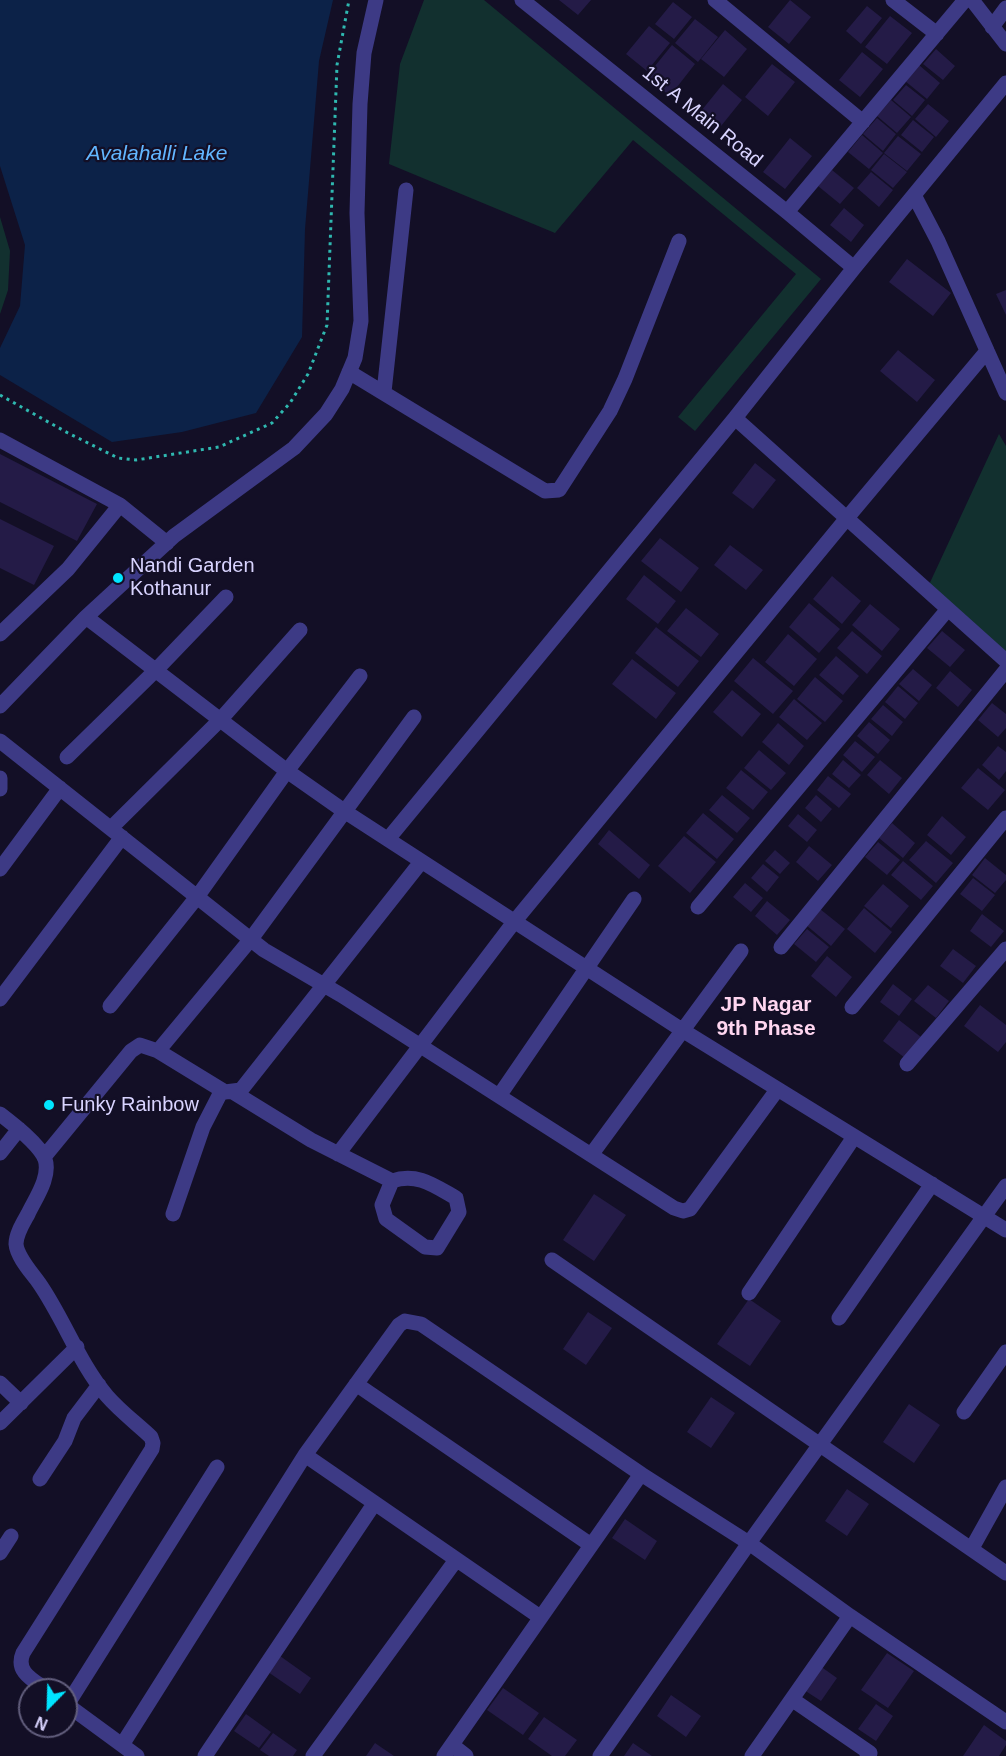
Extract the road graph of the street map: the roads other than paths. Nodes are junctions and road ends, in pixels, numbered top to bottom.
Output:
1 (376, 0) edge
2 (522, 0) edge
3 (715, 0) edge
4 (893, 0) edge
5 (965, 0) edge
6 (972, 0) edge
7 (1006, 8) edge
8 (992, 27) junction
9 (937, 34) junction
10 (1006, 44) edge
11 (1006, 82) edge
12 (863, 122) junction
13 (406, 190) dead end
14 (914, 195) junction
15 (787, 212) junction
16 (679, 241) dead end
17 (854, 268) junction
18 (987, 351) junction
19 (349, 372) junction
20 (384, 393) junction
21 (1006, 393) edge
22 (735, 418) junction
23 (0, 440) edge
24 (120, 505) junction
25 (846, 518) junction
26 (167, 543) junction
27 (226, 597) dead end
28 (948, 609) junction
29 (86, 617) junction
30 (300, 630) dead end
31 (0, 634) edge
32 (1006, 661) edge
33 (156, 670) junction
34 (1006, 670) edge
35 (360, 676) dead end
36 (0, 706) edge
37 (414, 717) dead end
38 (221, 719) junction
39 (0, 741) edge
40 (67, 757) dead end
41 (287, 771) junction
42 (0, 778) edge
43 (60, 788) junction
44 (0, 789) edge
45 (344, 811) junction
46 (1006, 818) edge
47 (116, 832) junction
48 (388, 839) junction
49 (421, 862) junction
50 (0, 869) edge
51 (197, 897) junction
52 (634, 899) dead end
53 (698, 907) dead end
54 (514, 922) junction
55 (251, 939) junction
56 (781, 947) dead end
57 (1006, 949) edge
58 (741, 951) dead end
59 (588, 969) junction
60 (322, 986) junction
61 (0, 999) edge
62 (110, 1006) dead end
63 (852, 1007) dead end
64 (682, 1030) junction
65 (419, 1045) junction
66 (158, 1051) junction
67 (907, 1064) dead end
68 (777, 1090) junction
69 (228, 1091) junction
70 (499, 1096) junction
71 (0, 1114) edge
72 (19, 1129) junction
73 (854, 1137) junction
74 (0, 1153) edge
75 (338, 1154) junction
76 (591, 1155) junction
77 (44, 1157) junction
78 (392, 1181) junction
79 (932, 1184) junction
80 (1006, 1186) edge
81 (173, 1214) dead end
82 (985, 1216) junction
83 (1006, 1230) edge
84 (552, 1260) dead end
85 (749, 1293) dead end
86 (839, 1318) dead end
87 (77, 1347) junction
88 (1006, 1352) edge
89 (0, 1383) edge
90 (356, 1384) junction
91 (99, 1385) junction
92 (21, 1403) junction
93 (964, 1412) dead end
94 (0, 1423) edge
95 (820, 1444) junction
96 (305, 1455) junction
97 (217, 1467) dead end
98 (641, 1474) junction
99 (40, 1479) dead end
100 (1006, 1488) edge
101 (374, 1504) junction
102 (11, 1536) dead end
103 (749, 1543) junction
104 (591, 1545) junction
105 (972, 1548) junction
106 (1, 1551) edge
107 (456, 1560) junction
108 (1006, 1573) edge
109 (850, 1616) junction
110 (540, 1617) junction
111 (30, 1678) edge
112 (78, 1688) edge
113 (793, 1700) junction
114 (78, 1713) edge
115 (1006, 1722) edge
116 (122, 1745) junction
117 (448, 1751) edge
118 (870, 1755) edge
119 (137, 1756) edge
120 (205, 1756) edge
121 (314, 1756) edge
122 (466, 1756) edge
123 (600, 1756) edge
124 (752, 1756) edge

1 - 19 street
2 - 15 street, 1st A Main Road
3 - 12 street
4 - 9 street
5 - 9 street
6 - 8 street
7 - 8 street
8 - 10 street
9 - 12 street
11 - 14 street
12 - 15 street
13 - 20 street
14 - 17 street
14 - 18 street
15 - 17 street, 1st A Main Road
16 - 20 street
17 - 22 street
18 - 21 street
18 - 25 street
19 - 20 street
19 - 26 street
22 - 25 street
22 - 48 street
23 - 24 street
24 - 26 street
24 - 31 street
25 - 28 street
25 - 54 street
26 - 29 street
27 - 33 street
28 - 32 street
28 - 53 street
29 - 33 street
29 - 36 street
30 - 38 street
33 - 38 street
33 - 40 street
34 - 56 street
35 - 41 street
37 - 45 street
38 - 41 street
38 - 47 street
39 - 43 street
41 - 45 street
41 - 51 street
42 - 44 street
43 - 47 street
43 - 50 street
45 - 48 street
45 - 55 street
46 - 63 street
47 - 51 street
47 - 61 street
48 - 49 street
49 - 54 street
49 - 60 street
51 - 55 street
51 - 62 street
52 - 59 street
54 - 59 street
54 - 65 street
55 - 60 street
55 - 66 street
57 - 67 street
58 - 64 street
59 - 64 street
59 - 70 street
60 - 65 street
60 - 69 street
64 - 68 street
64 - 76 street
65 - 70 street
65 - 75 street
66 - 69 street
66 - 77 street
68 - 73 street
68 - 76 street
69 - 75 street
69 - 81 street
70 - 76 street
71 - 72 street
72 - 74 street
72 - 77 street
73 - 79 street
73 - 85 street
75 - 78 street
77 - 87 street
78 - 78 street
79 - 82 street
79 - 86 street
80 - 82 street
82 - 83 street
82 - 95 street
84 - 95 street
87 - 91 street
87 - 92 street
88 - 93 street
89 - 92 street
90 - 96 street
90 - 98 street
90 - 104 street
91 - 99 street
91 - 111 street
92 - 94 street
95 - 103 street
95 - 105 street
96 - 101 street
96 - 116 street
97 - 112 street
98 - 103 street
98 - 104 street
100 - 105 street
101 - 107 street
101 - 120 street
102 - 106 street
103 - 109 street
103 - 123 street
104 - 110 street
105 - 108 street
107 - 110 street
107 - 121 street
109 - 113 street
109 - 115 street
110 - 117 street
113 - 118 street
113 - 124 street
114 - 116 street
116 - 119 street
117 - 122 street

